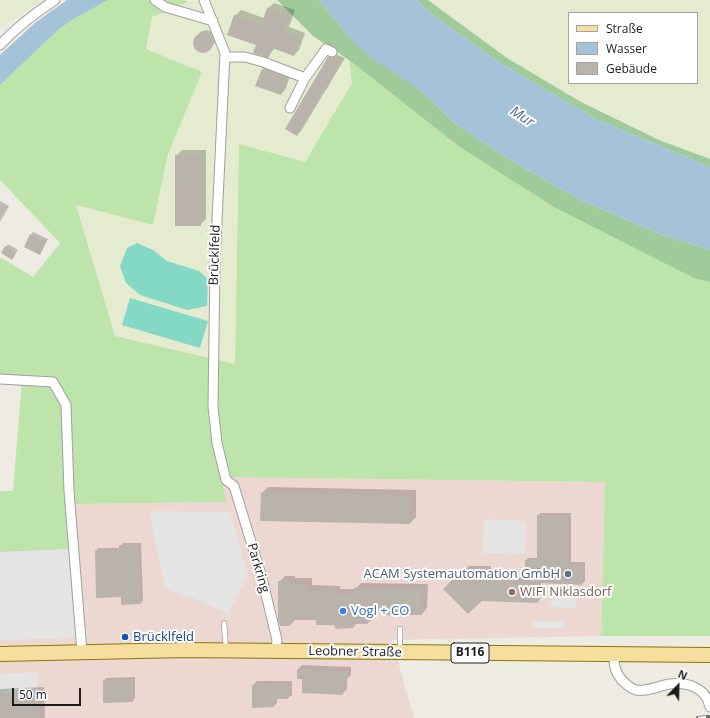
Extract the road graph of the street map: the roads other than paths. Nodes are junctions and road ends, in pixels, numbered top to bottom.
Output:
1 (55, 0) edge
2 (155, 0) edge
3 (204, 0) edge
4 (212, 21) junction
5 (0, 45) edge
6 (332, 52) dead end
7 (225, 57) junction
8 (305, 78) junction
9 (290, 108) dead end
10 (0, 379) edge
11 (234, 486) joint
12 (224, 623) dead end
13 (400, 629) dead end
14 (226, 651) junction
15 (276, 651) junction
16 (82, 652) junction
17 (400, 653) junction
18 (614, 653) junction
19 (0, 654) edge
20 (710, 655) edge
21 (710, 707) edge

1 - 5 street
2 - 4 street
3 - 4 street, Brücklfeld
4 - 7 street, Brücklfeld
6 - 8 street
7 - 8 street
7 - 11 street, Brücklfeld
8 - 9 street
10 - 16 street
11 - 15 street, Parkring
12 - 14 lane
13 - 17 lane
14 - 15 main road, Leobner Straße / B116
14 - 16 main road, Leobner Straße / B116
15 - 17 main road, Leobner Straße / B116
16 - 19 main road, Leobner Straße / B116
17 - 18 main road, Leobner Straße / B116
18 - 20 main road, Leobner Straße / B116
18 - 21 street

